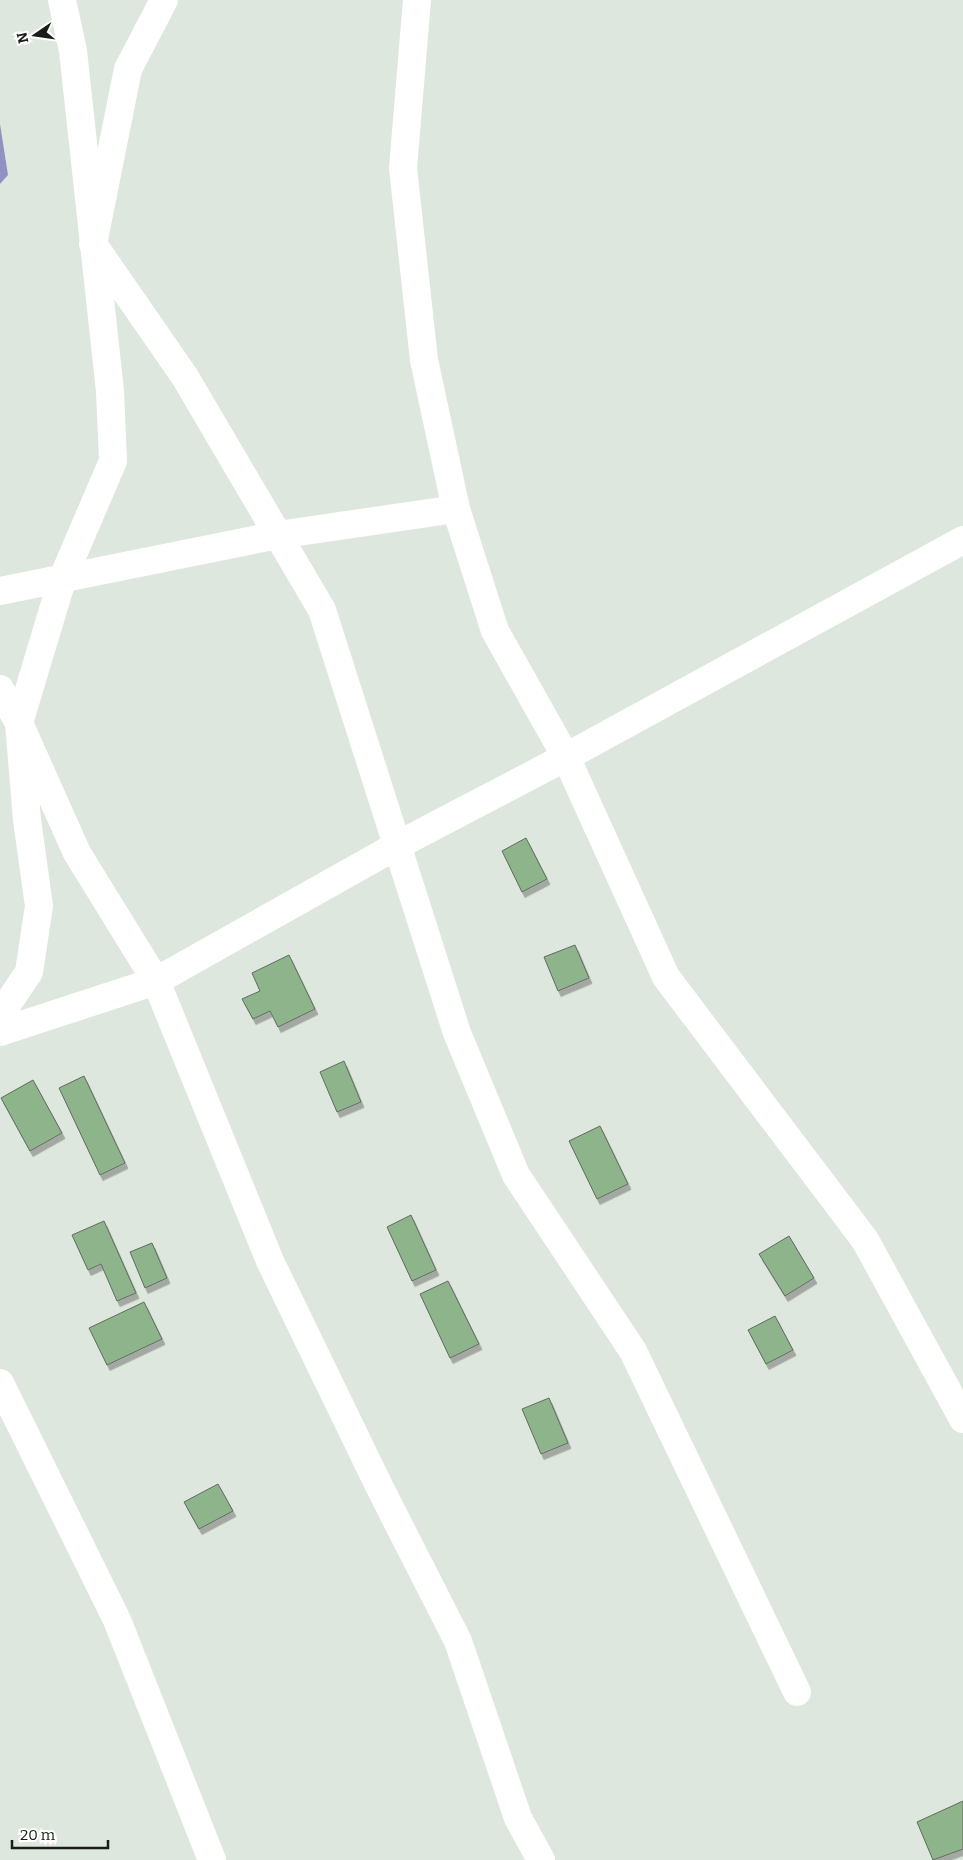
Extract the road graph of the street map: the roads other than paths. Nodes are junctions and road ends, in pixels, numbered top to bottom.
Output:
1 (62, 0) edge
2 (164, 0) edge
3 (417, 0) edge
4 (93, 244) junction
5 (456, 509) junction
6 (278, 535) junction
7 (963, 540) edge
8 (62, 580) junction
9 (0, 591) edge
10 (0, 690) edge
11 (19, 723) junction
12 (566, 757) junction
13 (398, 845) junction
14 (156, 981) junction
15 (0, 1015) edge
16 (0, 1032) edge
17 (0, 1383) edge
18 (963, 1419) edge
19 (797, 1692) dead end
20 (212, 1860) edge
21 (540, 1860) edge

1 - 4 street
2 - 4 street
3 - 5 street
4 - 6 street
4 - 8 street
5 - 6 street
5 - 12 street
6 - 8 street
6 - 13 street
7 - 12 street
8 - 9 street
8 - 11 street
10 - 11 street
11 - 14 street
11 - 15 street
12 - 13 street
12 - 18 street
13 - 14 street
13 - 19 street
14 - 16 street
14 - 21 street
17 - 20 street

